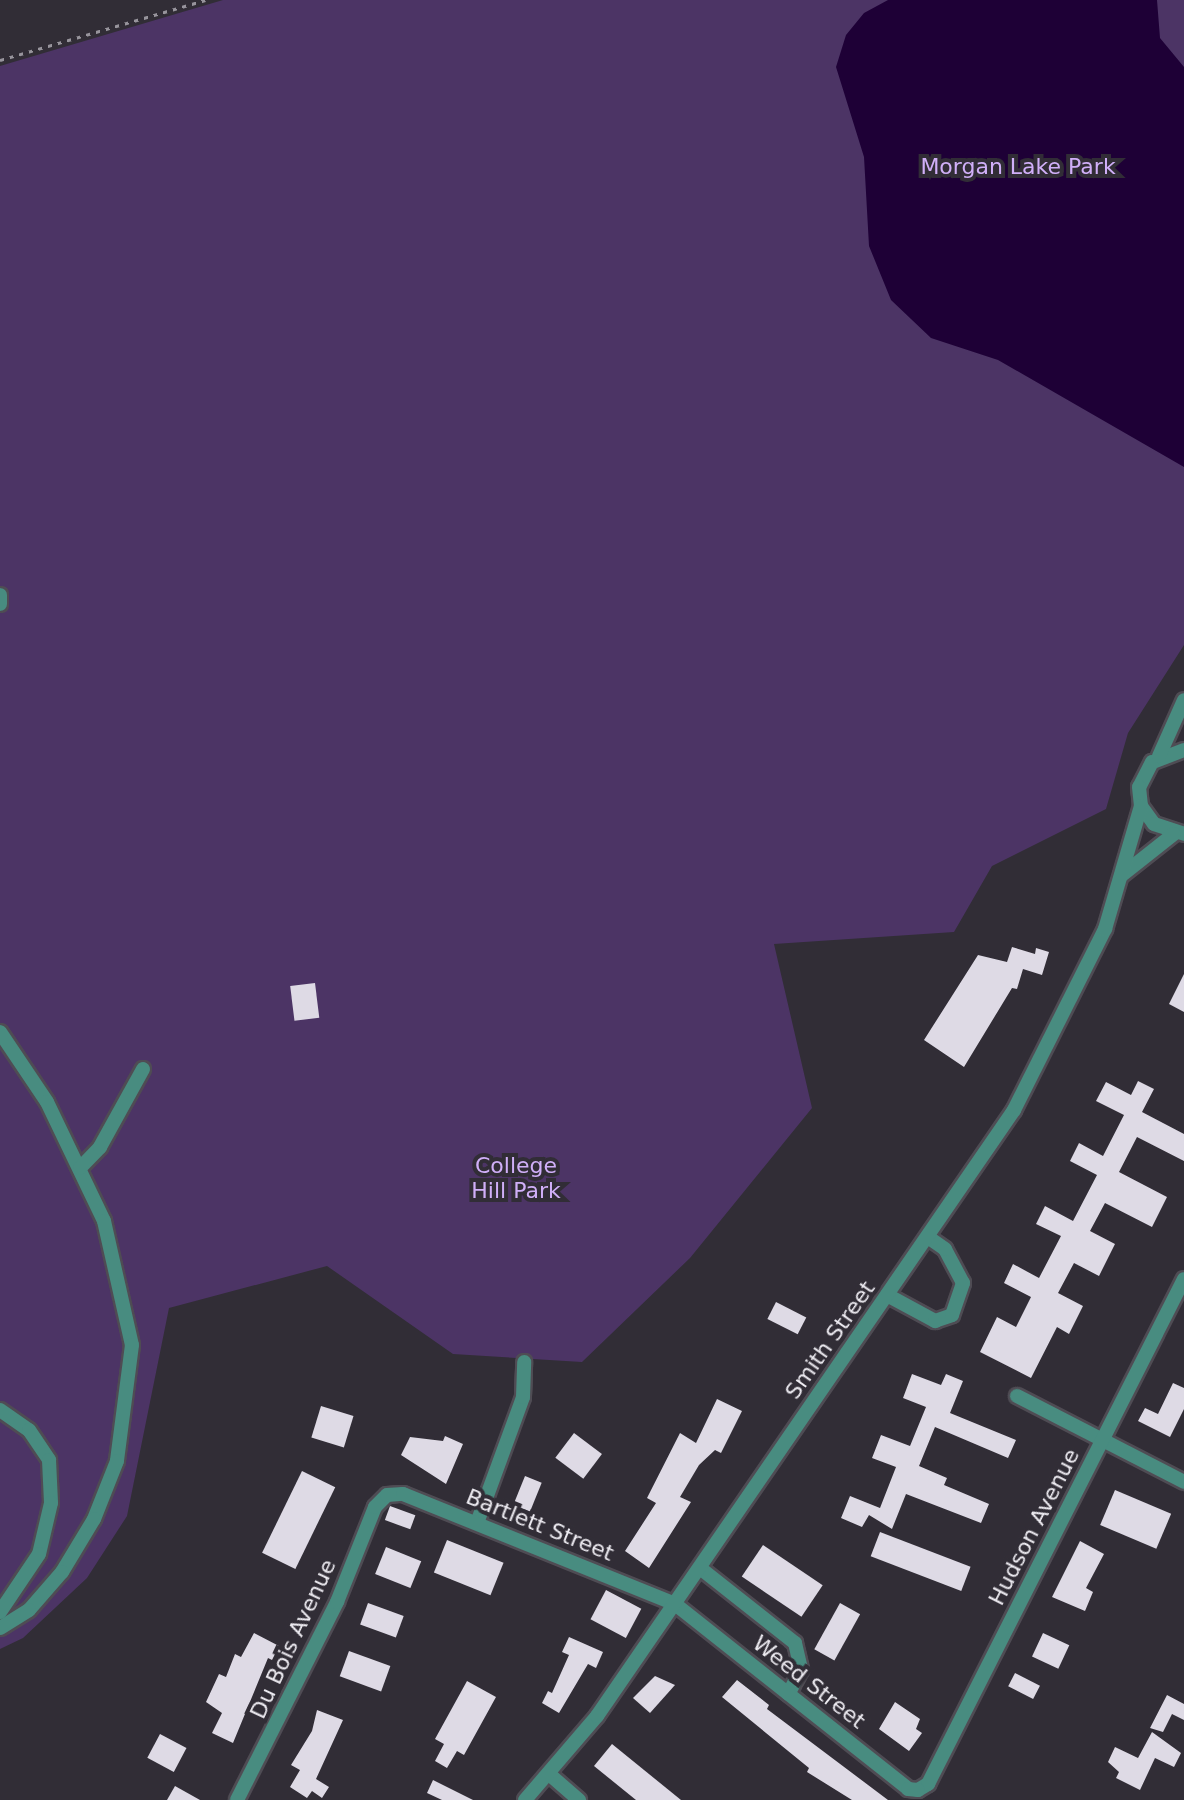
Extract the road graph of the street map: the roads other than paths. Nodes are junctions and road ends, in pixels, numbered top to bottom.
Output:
1 (0, 595) edge
2 (0, 604) edge
3 (1183, 706) edge
4 (1184, 750) edge
5 (1159, 756) junction
6 (1141, 806) junction
7 (1179, 834) edge
8 (1122, 876) junction
9 (0, 1032) edge
10 (143, 1069) dead end
11 (80, 1168) junction
12 (928, 1237) junction
13 (1184, 1279) edge
14 (887, 1295) junction
15 (524, 1362) dead end
16 (1017, 1396) dead end
17 (0, 1410) edge
18 (1102, 1441) junction
19 (1184, 1482) edge
20 (387, 1495) joint
21 (477, 1523) junction
22 (700, 1568) junction
23 (675, 1604) junction
24 (0, 1612) edge
25 (0, 1628) edge
26 (788, 1694) junction
27 (549, 1774) junction
28 (917, 1795) edge
29 (237, 1800) edge
30 (525, 1800) edge
31 (579, 1800) edge

1 - 2 street
3 - 5 street, Smith Street
4 - 5 street
5 - 6 street, Smith Street
6 - 7 street
6 - 8 street, Smith Street
7 - 8 street
8 - 12 street, Smith Street
9 - 11 street
10 - 11 street
11 - 25 street
12 - 14 street, Smith Street
12 - 14 street
13 - 18 street, Hudson Avenue
14 - 22 street, Smith Street
15 - 21 street
16 - 18 street
17 - 24 street
18 - 19 street
18 - 28 street, Hudson Avenue
20 - 21 street, Bartlett Street
20 - 29 street, Du Bois Avenue
21 - 23 street, Bartlett Street
22 - 23 street, Smith Street
22 - 26 street
23 - 26 street, Weed Street
23 - 27 street, Smith Street
26 - 28 street, Weed Street
27 - 30 street, Smith Street
27 - 31 street

